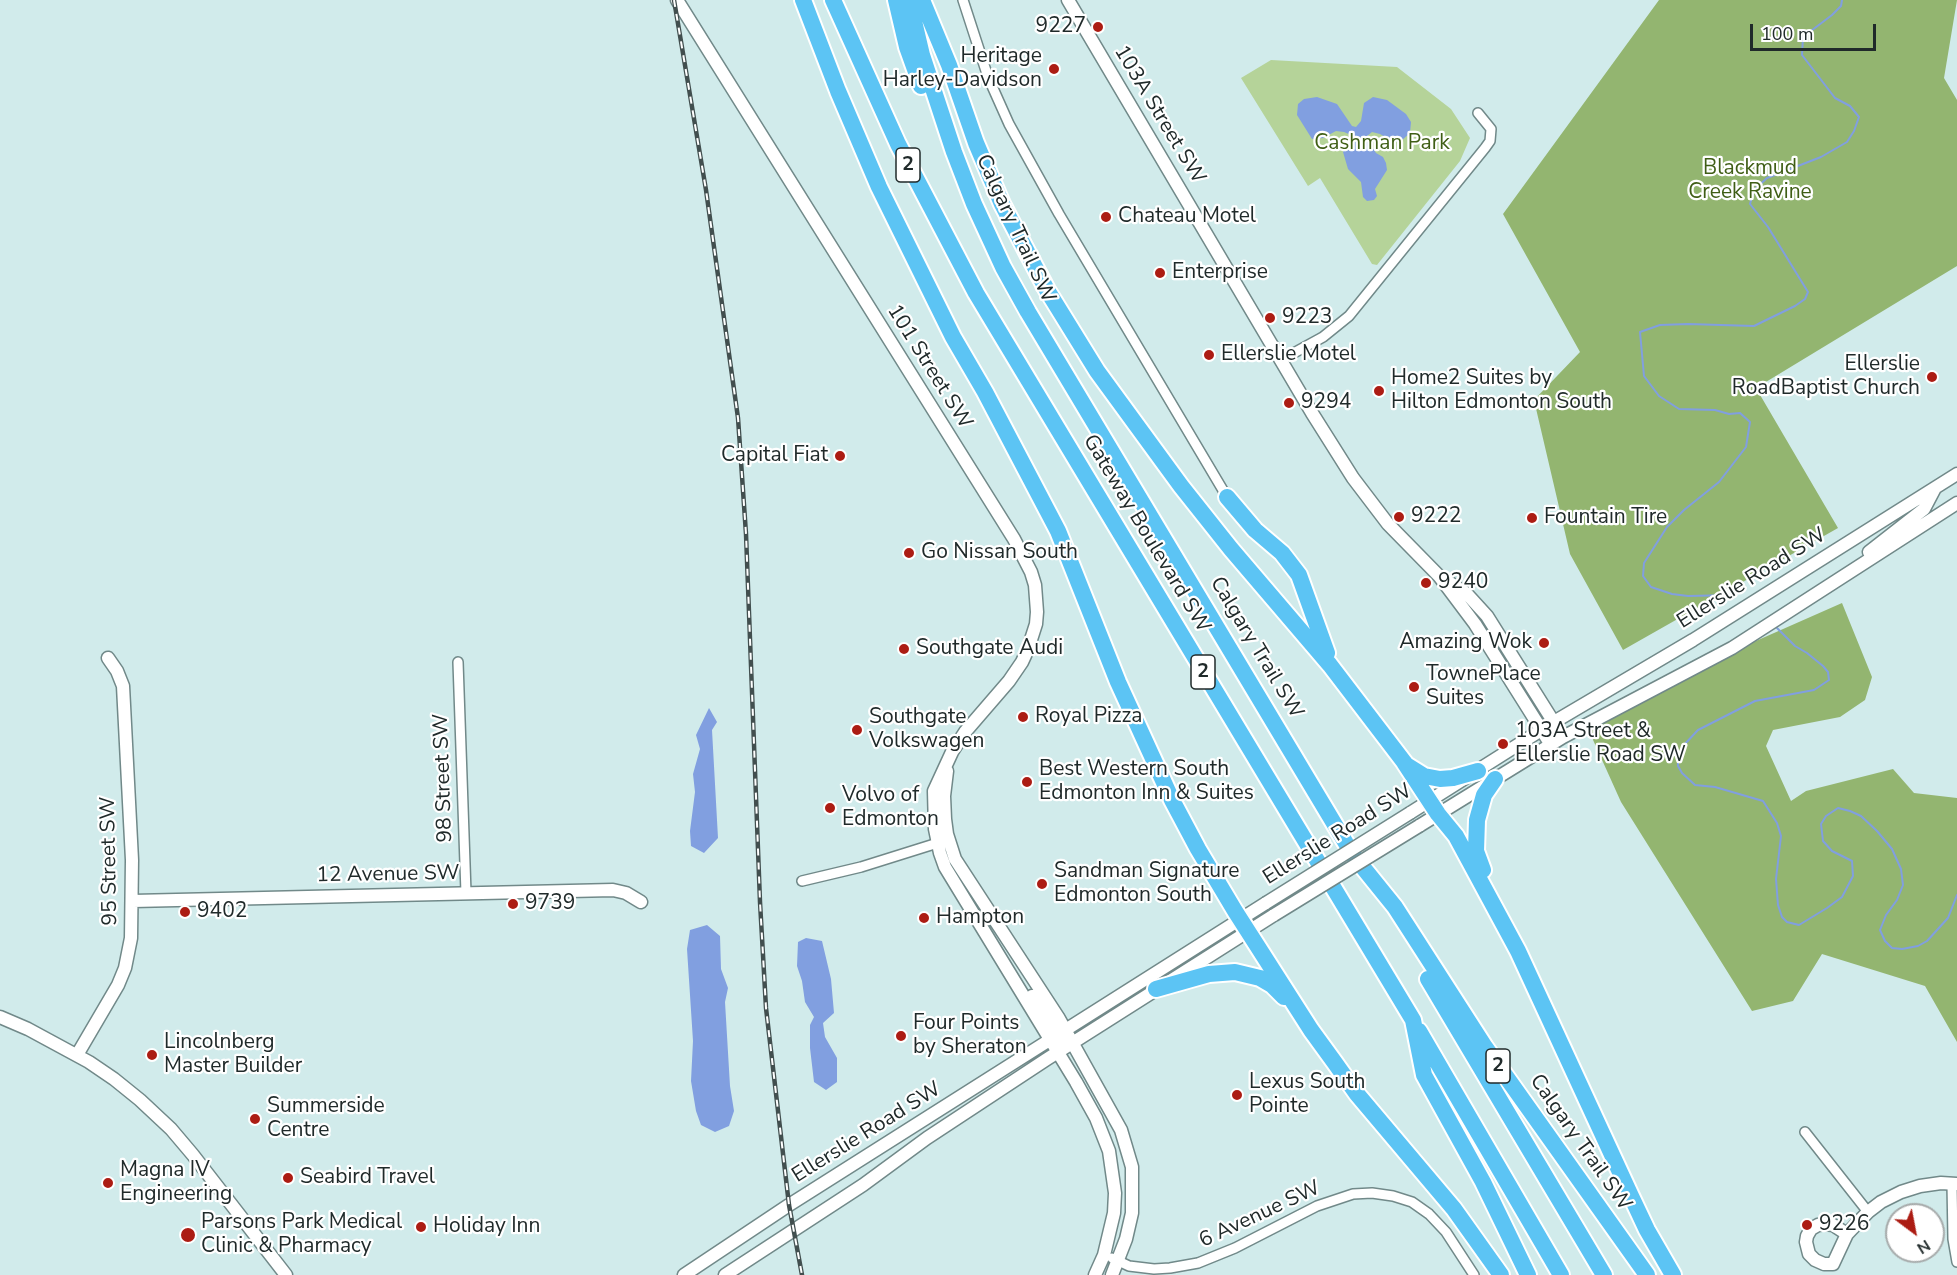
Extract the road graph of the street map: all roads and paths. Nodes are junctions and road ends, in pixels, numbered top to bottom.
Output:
1 (677, 0) edge
2 (803, 0) edge
3 (833, 0) edge
4 (845, 0) edge
5 (896, 0) edge
6 (909, 0) edge
7 (922, 0) edge
8 (963, 0) edge
9 (1068, 0) edge
10 (1478, 113) dead end
11 (922, 194) junction
12 (1003, 267) junction
13 (1281, 360) junction
14 (1957, 474) edge
15 (1935, 487) junction
16 (1227, 497) joint
17 (1957, 503) edge
18 (1849, 572) junction
19 (1439, 576) junction
20 (108, 658) dead end
21 (458, 662) dead end
22 (1338, 675) junction
23 (1540, 700) junction
24 (1578, 708) junction
25 (1554, 722) junction
26 (1543, 729) junction
27 (1563, 737) junction
28 (1551, 745) junction
29 (1404, 762) junction
30 (1478, 771) junction
31 (1495, 779) junction
32 (1434, 808) junction
33 (943, 841) junction
34 (1353, 855) junction
35 (802, 881) dead end
36 (466, 893) junction
37 (132, 902) junction
38 (641, 902) dead end
39 (1244, 925) junction
40 (1507, 929) junction
41 (1156, 989) junction
42 (0, 1017) edge
43 (1413, 1020) junction
44 (1311, 1030) junction
45 (1058, 1035) junction
46 (1071, 1043) junction
47 (1058, 1052) junction
48 (77, 1055) junction
49 (1805, 1132) dead end
50 (1955, 1184) edge
51 (1868, 1212) junction
52 (1847, 1233) junction
53 (1104, 1255) junction
54 (1118, 1261) junction
55 (1957, 1262) edge
56 (1833, 1270) edge
57 (286, 1275) edge
58 (684, 1275) edge
59 (725, 1275) edge
60 (1095, 1275) edge
61 (1112, 1275) edge
62 (1474, 1275) edge
63 (1501, 1275) edge
64 (1528, 1275) edge
65 (1561, 1275) edge
66 (1604, 1275) edge
67 (1647, 1275) edge
68 (1673, 1275) edge

1 - 33 street, 101 Street SW
2 - 39 highway
3 - 11 highway, Gateway Boulevard SW / 2
4 - 11 highway
5 - 12 highway
6 - 12 highway, Calgary Trail SW / 2
7 - 22 highway
8 - 16 street, Calgary Trail SW
9 - 13 street, 103A Street SW
10 - 13 street
11 - 43 highway, Gateway Boulevard SW / 2
12 - 34 highway, Calgary Trail SW / 2
13 - 19 street, 103A Street SW
14 - 15 street, Ellerslie Road SW
15 - 18 street
15 - 24 street, Ellerslie Road SW
16 - 22 highway
17 - 18 street, Ellerslie Road SW
18 - 27 street, Ellerslie Road SW
19 - 23 street, 103A Street SW
19 - 26 street, 103A Street SW
20 - 37 street, 95 Street SW
21 - 36 street, 98 Street SW
22 - 29 highway
23 - 24 street
23 - 25 street, 103A Street SW
24 - 25 street, Ellerslie Road SW
25 - 26 street, Ellerslie Road SW
25 - 27 street, 103A Street SW
26 - 28 street, 103A Street SW
26 - 30 street, Ellerslie Road SW
27 - 28 street, Ellerslie Road SW
28 - 31 street, Ellerslie Road SW
29 - 30 highway
29 - 32 highway
30 - 32 street, Ellerslie Road SW
31 - 32 street, Ellerslie Road SW
31 - 40 highway
32 - 39 street, Ellerslie Road SW, bridge
32 - 39 street, Ellerslie Road SW, bridge
32 - 40 highway
33 - 35 street
33 - 45 street, 101 Street SW
33 - 45 street, 101 Street SW
34 - 66 highway
34 - 67 highway, Calgary Trail SW / 2
36 - 37 street, 12 Avenue SW
36 - 38 street, 12 Avenue SW
37 - 48 street, 95 Street SW
39 - 41 street, Ellerslie Road SW
39 - 44 highway
39 - 45 street, Ellerslie Road SW
40 - 68 highway
41 - 44 highway
41 - 46 street, Ellerslie Road SW
42 - 48 street
43 - 64 highway, Gateway Boulevard SW / 2
43 - 65 highway
44 - 63 highway
45 - 46 street
45 - 47 street
45 - 58 street, Ellerslie Road SW
46 - 47 street, Ellerslie Road SW
46 - 54 street
47 - 53 street
47 - 59 street, Ellerslie Road SW
48 - 57 street
49 - 51 street
50 - 51 street
50 - 55 street
51 - 52 street
52 - 56 street
52 - 56 street
53 - 54 street, 6 Avenue SW
53 - 60 street
54 - 61 street
54 - 62 street, 6 Avenue SW

